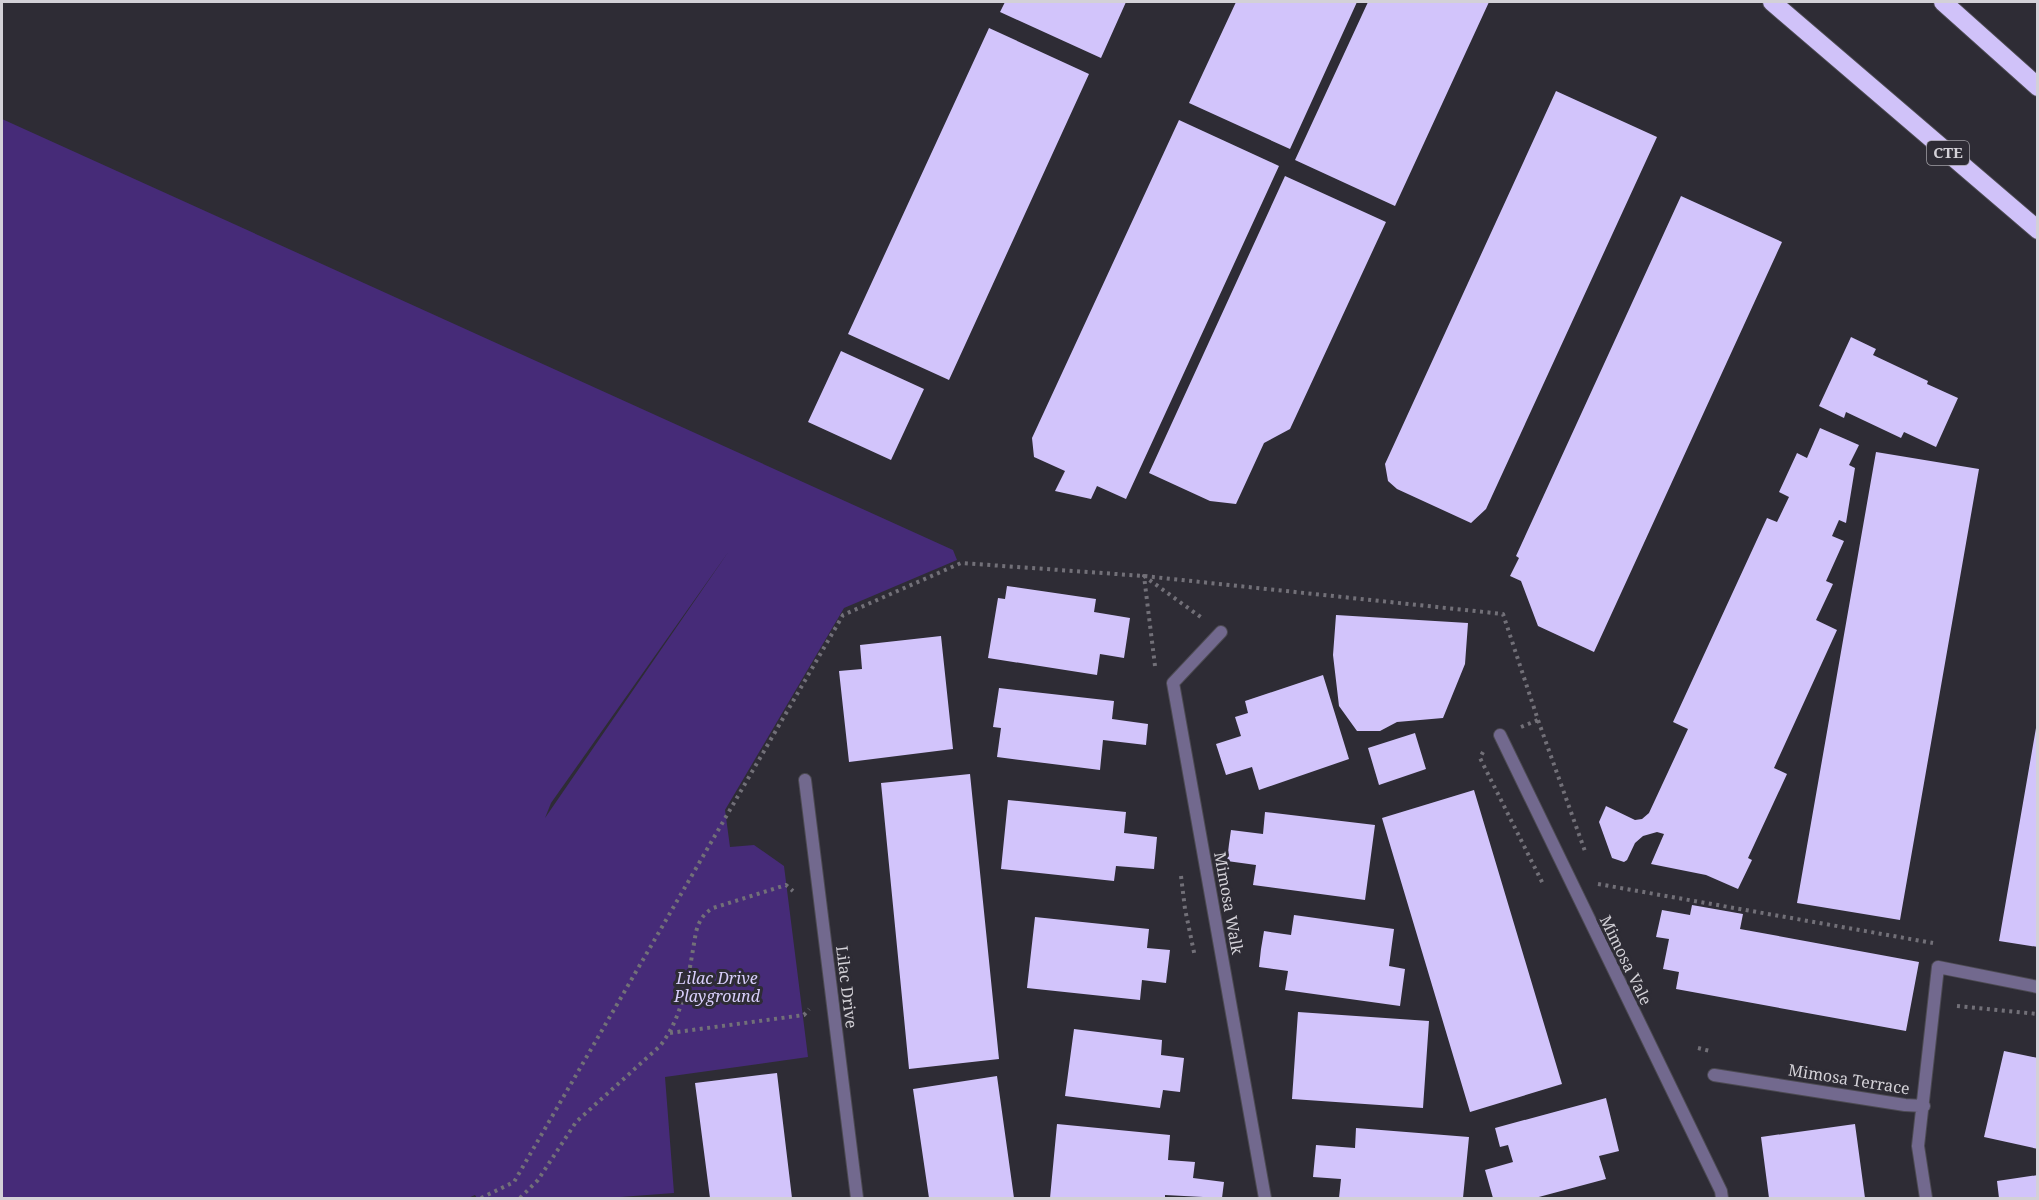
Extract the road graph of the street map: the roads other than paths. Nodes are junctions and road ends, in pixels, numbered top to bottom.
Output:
1 (1772, 2) edge
2 (1943, 2) edge
3 (2037, 87) edge
4 (2037, 230) edge
5 (1221, 632) dead end
6 (1500, 735) dead end
7 (805, 780) dead end
8 (2037, 987) edge
9 (1714, 1075) dead end
10 (1924, 1106) junction
11 (857, 1198) edge
12 (1265, 1198) edge
13 (1722, 1198) edge
14 (1926, 1198) edge

1 - 4 highway, CTE
2 - 3 highway
5 - 12 street, Mimosa Walk
6 - 13 street, Mimosa Vale
7 - 11 street, Lilac Drive
8 - 10 street
9 - 10 street, Mimosa Terrace
10 - 14 street, Mimosa Terrace

